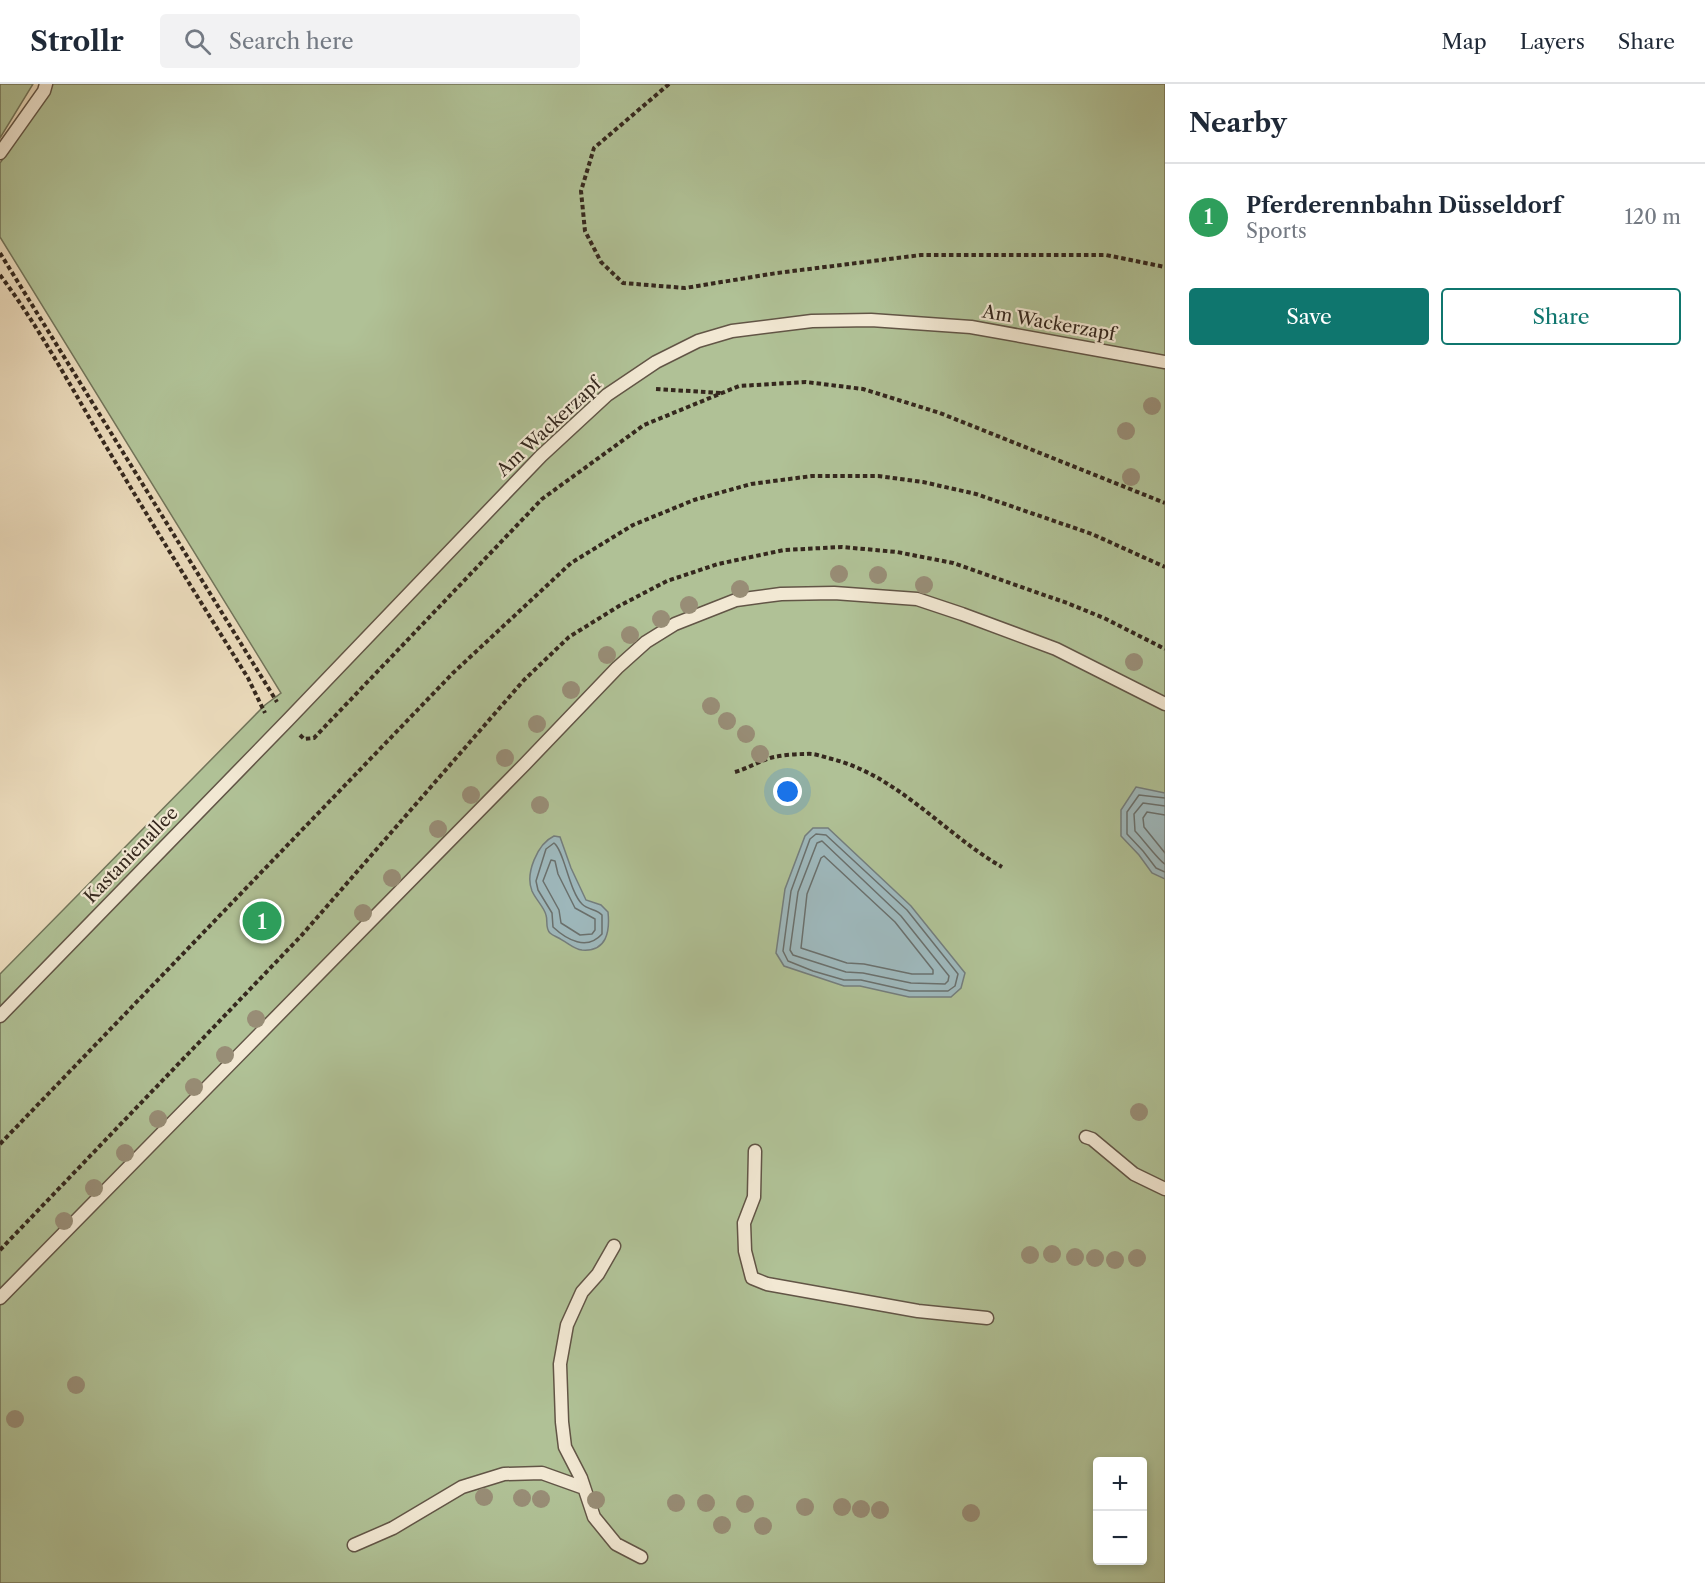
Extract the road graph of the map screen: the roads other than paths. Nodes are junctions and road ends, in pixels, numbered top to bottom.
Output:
1 (46, 84) edge
2 (0, 153) edge
3 (1165, 362) edge
4 (1165, 704) edge
5 (286, 718) joint
6 (0, 1016) edge
7 (1086, 1137) dead end
8 (755, 1151) dead end
9 (1165, 1189) edge
10 (614, 1246) dead end
11 (0, 1298) edge
12 (987, 1318) dead end
13 (584, 1488) junction
14 (354, 1545) dead end
15 (641, 1557) dead end

1 - 2 lane
3 - 5 lane, Am Wackerzapf
4 - 11 lane
5 - 6 lane, Kastanienallee
7 - 9 lane
8 - 12 lane
10 - 13 lane
13 - 14 lane
13 - 15 lane

